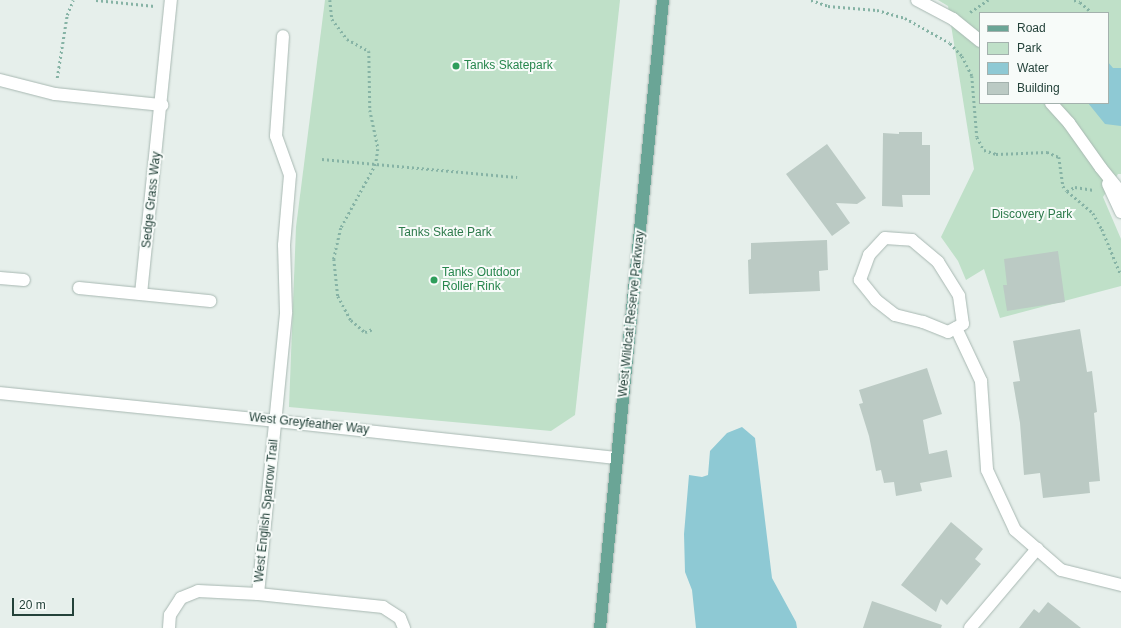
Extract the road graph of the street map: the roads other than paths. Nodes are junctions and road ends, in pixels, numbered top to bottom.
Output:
1 (663, 0) edge
2 (917, 0) edge
3 (171, 3) edge
4 (283, 36) dead end
5 (979, 40) edge
6 (0, 80) edge
7 (162, 105) junction
8 (1053, 105) edge
9 (1101, 168) junction
10 (1121, 193) edge
11 (1121, 212) edge
12 (0, 278) edge
13 (24, 280) dead end
14 (79, 288) dead end
15 (142, 294) junction
16 (210, 301) dead end
17 (956, 328) junction
18 (0, 393) edge
19 (276, 421) junction
20 (617, 458) junction
21 (1037, 549) junction
22 (1121, 585) edge
23 (258, 594) junction
24 (169, 628) edge
25 (404, 628) edge
26 (600, 628) edge
27 (970, 628) edge

1 - 20 main road, West Wildcat Reserve Parkway
2 - 5 street
3 - 7 street, Sedge Grass Way
4 - 19 street, West English Sparrow Trail
6 - 7 street
7 - 15 street, Sedge Grass Way
8 - 9 street
9 - 10 street
9 - 11 street
12 - 13 street
14 - 15 street
15 - 16 street
17 - 17 street
17 - 21 street
18 - 19 street, West Greyfeather Way
19 - 20 street, West Greyfeather Way
19 - 23 street, West English Sparrow Trail
20 - 26 main road, West Wildcat Reserve Parkway
21 - 22 street
21 - 27 street
23 - 24 street
23 - 25 street, West English Sparrow Trail

